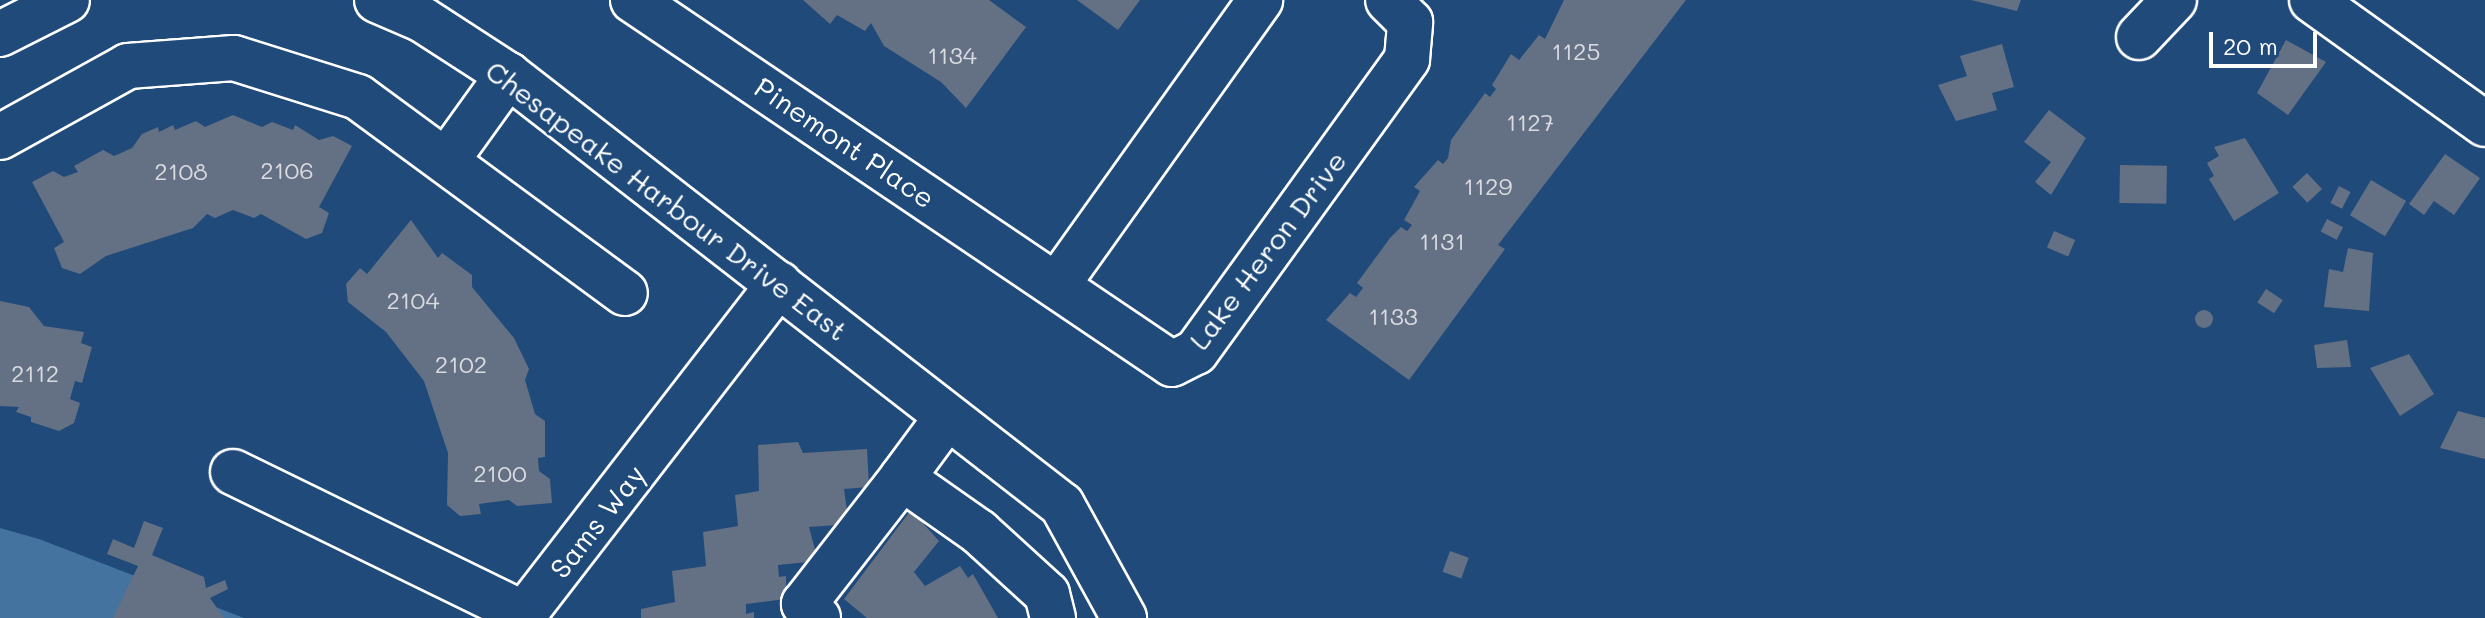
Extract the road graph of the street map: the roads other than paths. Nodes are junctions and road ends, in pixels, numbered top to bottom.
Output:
1 (67, 0) edge
2 (377, 0) edge
3 (633, 0) edge
4 (1260, 0) edge
5 (1388, 0) edge
6 (2174, 0) edge
7 (2312, 0) edge
8 (0, 34) edge
9 (2139, 37) dead end
10 (508, 75) junction
11 (2485, 124) edge
12 (0, 137) edge
13 (447, 160) junction
14 (779, 284) junction
15 (1057, 285) junction
16 (625, 293) dead end
17 (947, 417) junction
18 (233, 472) dead end
19 (902, 478) junction
20 (818, 618) edge
21 (1053, 618) edge
22 (1124, 618) edge

1 - 8 street
2 - 10 street, Chesapeake Harbour Drive East
3 - 15 street, Pinemont Place
4 - 15 street
5 - 15 street, Lake Heron Drive
6 - 9 street
7 - 11 street
10 - 13 street
10 - 14 street, Chesapeake Harbour Drive East
12 - 13 street
13 - 16 street
14 - 17 street, Chesapeake Harbour Drive East
14 - 18 street, Sams Way
17 - 19 street
17 - 22 street, Chesapeake Harbour Drive East
19 - 20 street
19 - 21 street

